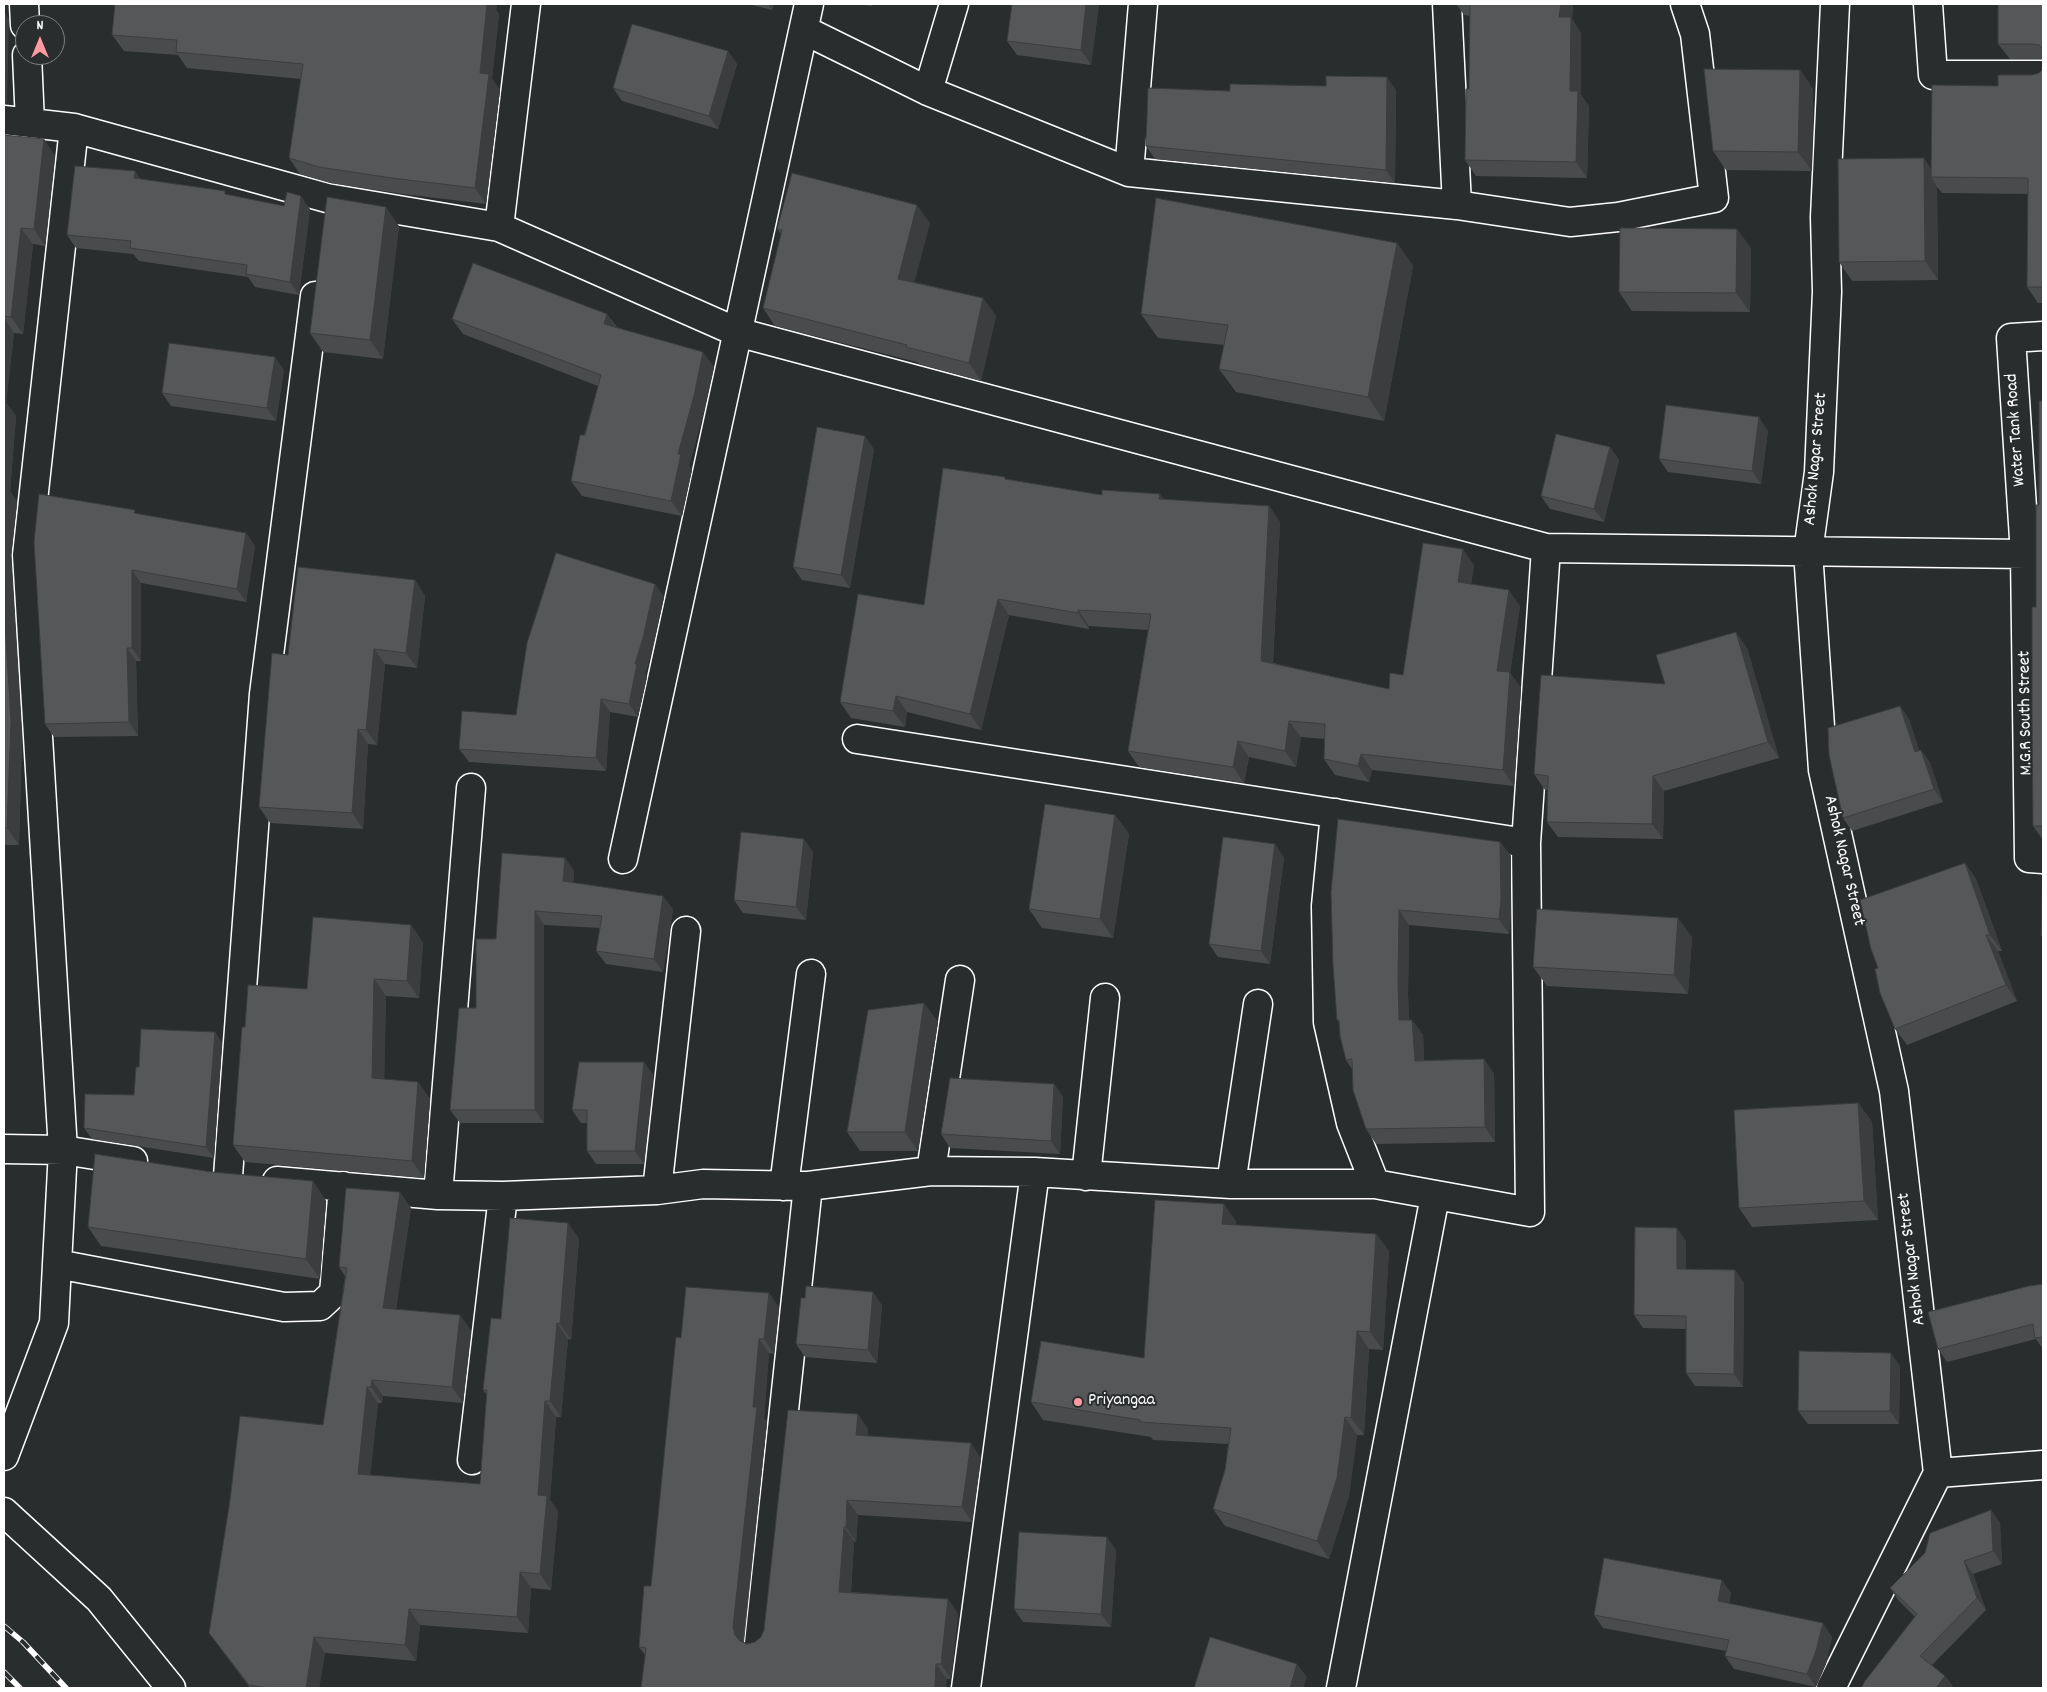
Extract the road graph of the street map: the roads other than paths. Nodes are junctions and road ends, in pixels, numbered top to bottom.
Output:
1 (526, 4) edge
2 (954, 4) edge
3 (1143, 4) edge
4 (1447, 4) edge
5 (1685, 4) edge
6 (1835, 4) edge
7 (1928, 4) edge
8 (807, 17) edge
9 (26, 65) edge
10 (2043, 75) edge
11 (928, 91) junction
12 (17, 122) edge
13 (74, 128) junction
14 (1129, 172) junction
15 (327, 198) junction
16 (1457, 205) junction
17 (323, 227) edge
18 (499, 227) junction
19 (317, 276) edge
20 (738, 332) junction
21 (2043, 336) edge
22 (1546, 548) junction
23 (1808, 552) junction
24 (2034, 562) edge
25 (857, 739) dead end
26 (471, 788) dead end
27 (1335, 813) junction
28 (1526, 843) junction
29 (623, 859) dead end
30 (2043, 859) edge
31 (686, 931) dead end
32 (811, 974) dead end
33 (960, 980) dead end
34 (1105, 998) dead end
35 (1258, 1004) dead end
36 (4, 1148) edge
37 (63, 1150) junction
38 (160, 1165) edge
39 (931, 1171) junction
40 (199, 1172) edge
41 (1035, 1172) junction
42 (228, 1176) junction
43 (1086, 1176) junction
44 (1231, 1184) junction
45 (1376, 1184) junction
46 (343, 1186) junction
47 (796, 1186) junction
48 (658, 1190) junction
49 (438, 1195) junction
50 (503, 1196) junction
51 (1435, 1196) junction
52 (57, 1264) junction
53 (4, 1456) edge
54 (472, 1460) dead end
55 (2043, 1465) edge
56 (1938, 1473) junction
57 (4, 1512) edge
58 (759, 1642) edge
59 (171, 1688) edge
60 (966, 1688) edge
61 (1341, 1688) edge
62 (1831, 1688) edge

1 - 18 street
2 - 11 street
3 - 14 street
4 - 16 street
5 - 16 street
6 - 23 street, Ashok Nagar Street
7 - 10 street
8 - 11 street
8 - 20 street
9 - 12 street
11 - 14 street
12 - 13 street
13 - 15 street
13 - 37 street
14 - 16 street
15 - 17 street
15 - 18 street
18 - 20 street
19 - 42 street
20 - 22 street
20 - 29 street
21 - 24 street, Water Tank Road
22 - 23 street
22 - 28 street
23 - 24 street
23 - 56 street, Ashok Nagar Street
24 - 30 street, M.G.R South Street
25 - 27 street
26 - 49 street
27 - 28 street
27 - 45 street
28 - 51 street
31 - 48 street
32 - 47 street
33 - 39 street
34 - 43 street
35 - 44 street
36 - 37 street
37 - 38 street
37 - 52 street
39 - 41 street
39 - 47 street
40 - 42 street
41 - 43 street
41 - 60 street
42 - 46 street
43 - 44 street
44 - 45 street
45 - 51 street
46 - 49 street
46 - 52 street
47 - 48 street
47 - 58 street
48 - 50 street
49 - 50 street
50 - 54 street
51 - 61 street
52 - 53 street
55 - 56 street
56 - 62 street
57 - 59 street

